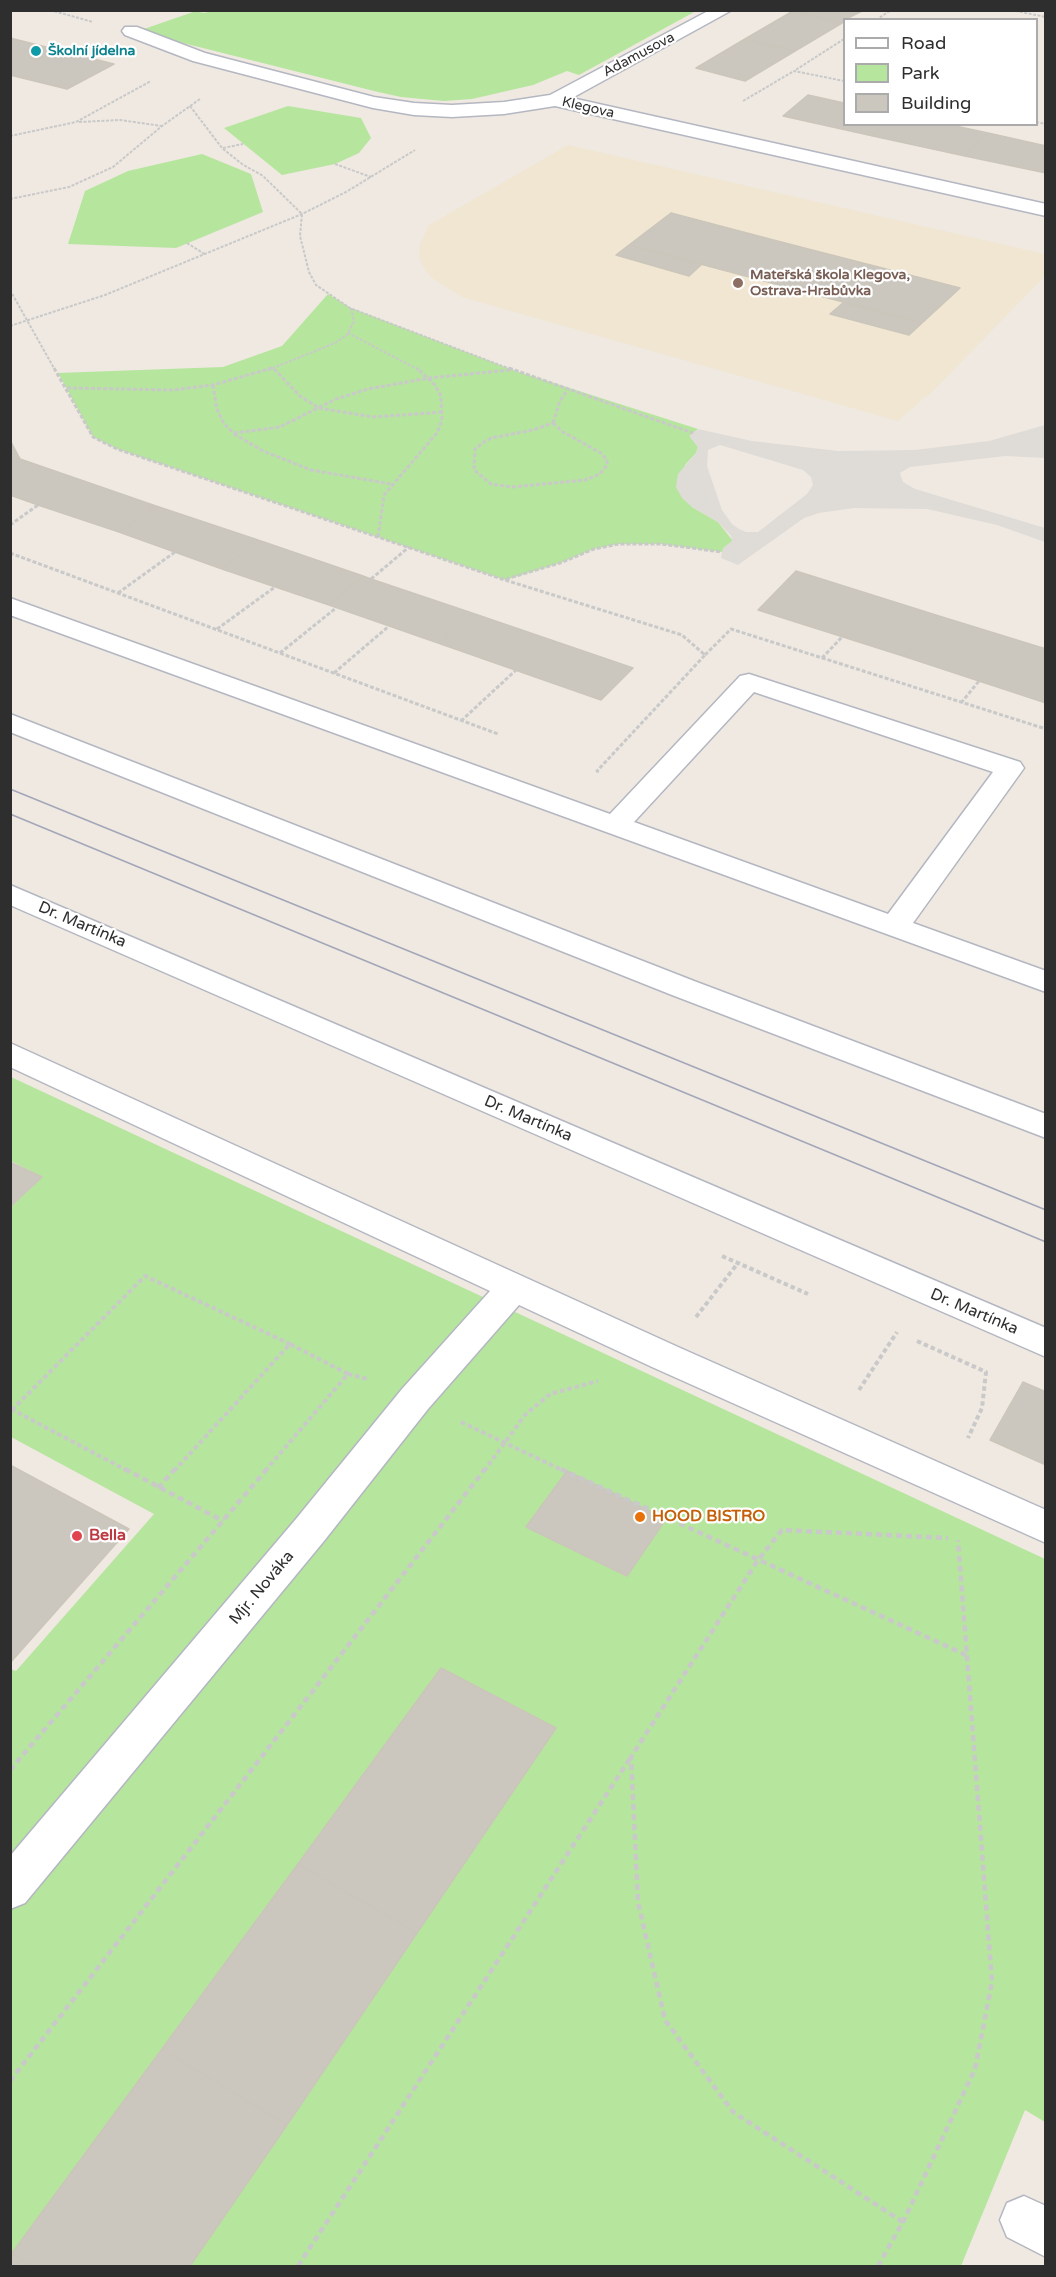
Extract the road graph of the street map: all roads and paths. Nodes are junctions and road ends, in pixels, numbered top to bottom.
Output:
1 (724, 10) edge
2 (1011, 10) edge
3 (1046, 17) edge
4 (131, 31) dead end
5 (843, 40) edge
6 (199, 57) junction
7 (241, 68) junction
8 (794, 71) junction
9 (843, 81) edge
10 (555, 100) junction
11 (743, 100) dead end
12 (190, 106) junction
13 (479, 110) junction
14 (76, 122) junction
15 (162, 126) junction
16 (10, 136) edge
17 (243, 144) dead end
18 (222, 148) junction
19 (242, 164) junction
20 (335, 164) dead end
21 (234, 168) dead end
22 (372, 177) junction
23 (10, 199) edge
24 (1046, 210) edge
25 (302, 214) junction
26 (187, 243) dead end
27 (206, 255) junction
28 (10, 290) edge
29 (351, 308) junction
30 (29, 322) junction
31 (10, 326) edge
32 (348, 333) junction
33 (273, 369) junction
34 (513, 370) junction
35 (429, 378) junction
36 (213, 385) junction
37 (66, 388) junction
38 (568, 389) junction
39 (319, 408) junction
40 (443, 412) junction
41 (553, 423) junction
42 (234, 433) junction
43 (693, 433) dead end
44 (391, 484) junction
45 (38, 505) dead end
46 (10, 525) edge
47 (378, 537) junction
48 (409, 547) junction
49 (175, 552) dead end
50 (722, 552) dead end
51 (10, 553) edge
52 (371, 579) dead end
53 (505, 580) junction
54 (275, 587) dead end
55 (118, 593) junction
56 (10, 606) edge
57 (336, 608) dead end
58 (389, 626) dead end
59 (217, 629) junction
60 (842, 637) dead end
61 (279, 653) junction
62 (822, 658) dead end
63 (516, 670) dead end
64 (334, 673) junction
65 (979, 681) dead end
66 (961, 703) dead end
67 (461, 721) junction
68 (10, 722) edge
69 (503, 736) dead end
70 (586, 767) dead end
71 (597, 771) junction
72 (650, 789) junction
73 (615, 825) junction
74 (10, 894) edge
75 (894, 927) junction
76 (1046, 982) edge
77 (10, 1054) edge
78 (1046, 1127) edge
79 (738, 1263) dead end
80 (514, 1287) junction
81 (897, 1332) dead end
82 (1046, 1343) edge
83 (290, 1344) junction
84 (665, 1357) junction
85 (986, 1372) dead end
86 (348, 1374) junction
87 (855, 1396) dead end
88 (415, 1399) junction
89 (11, 1409) edge
90 (505, 1444) junction
91 (964, 1445) dead end
92 (158, 1488) junction
93 (985, 1499) junction
94 (223, 1521) junction
95 (1046, 1527) edge
96 (958, 1539) junction
97 (758, 1560) junction
98 (966, 1655) junction
99 (631, 1757) junction
100 (10, 1770) edge
101 (10, 1889) edge
102 (10, 2081) edge
103 (903, 2222) junction
104 (298, 2266) edge
105 (878, 2266) edge

1 - 10 street, Adamusova
2 - 3 path
4 - 6 street, Klegova
5 - 8 path
6 - 7 street, Klegova
6 - 14 path
7 - 12 path
7 - 13 street, Klegova
8 - 9 path
8 - 11 path
10 - 13 street, Klegova
10 - 24 street, Klegova
12 - 15 path
12 - 18 path
13 - 22 path
14 - 15 path
14 - 16 path
15 - 23 path
17 - 18 path
18 - 19 path
19 - 21 path
19 - 25 path
20 - 22 path
22 - 25 path
25 - 27 path
25 - 29 path
26 - 27 path
27 - 30 path
28 - 30 path
29 - 32 path
29 - 34 path
30 - 31 path
30 - 37 path
32 - 33 path
32 - 35 path
33 - 36 path
33 - 39 path
34 - 35 path
34 - 38 path
35 - 39 path
35 - 40 path
36 - 37 path
36 - 42 path
37 - 47 path
38 - 41 path
38 - 43 path
39 - 40 path
39 - 42 path
40 - 44 path
41 - 41 path
42 - 44 path
44 - 47 path
45 - 46 path
47 - 48 path
48 - 52 path
48 - 53 path
49 - 55 path
50 - 53 path
51 - 55 path
53 - 71 path
54 - 59 path
55 - 59 path
56 - 73 street
57 - 61 path
58 - 64 path
59 - 61 path
60 - 62 path
61 - 64 path
63 - 67 path
64 - 67 path
65 - 66 path
67 - 69 path
68 - 78 street
70 - 71 path
71 - 72 path
72 - 73 street
72 - 75 street
73 - 75 street
74 - 82 street, Dr. Martínka
75 - 76 street
77 - 80 street
79 - 84 path
80 - 84 street
80 - 88 street, Mjr. Nováka
81 - 87 path
83 - 86 path
83 - 89 path
83 - 92 path
84 - 90 path
84 - 93 street
85 - 91 path
86 - 88 path
86 - 94 path
88 - 90 path
88 - 101 street, Mjr. Nováka
89 - 92 path
90 - 97 path
90 - 102 path
92 - 94 path
93 - 95 street
93 - 96 path
94 - 100 path
96 - 97 path
96 - 98 path
97 - 98 path
97 - 99 path
98 - 103 path
99 - 103 path
99 - 104 path
103 - 105 path

